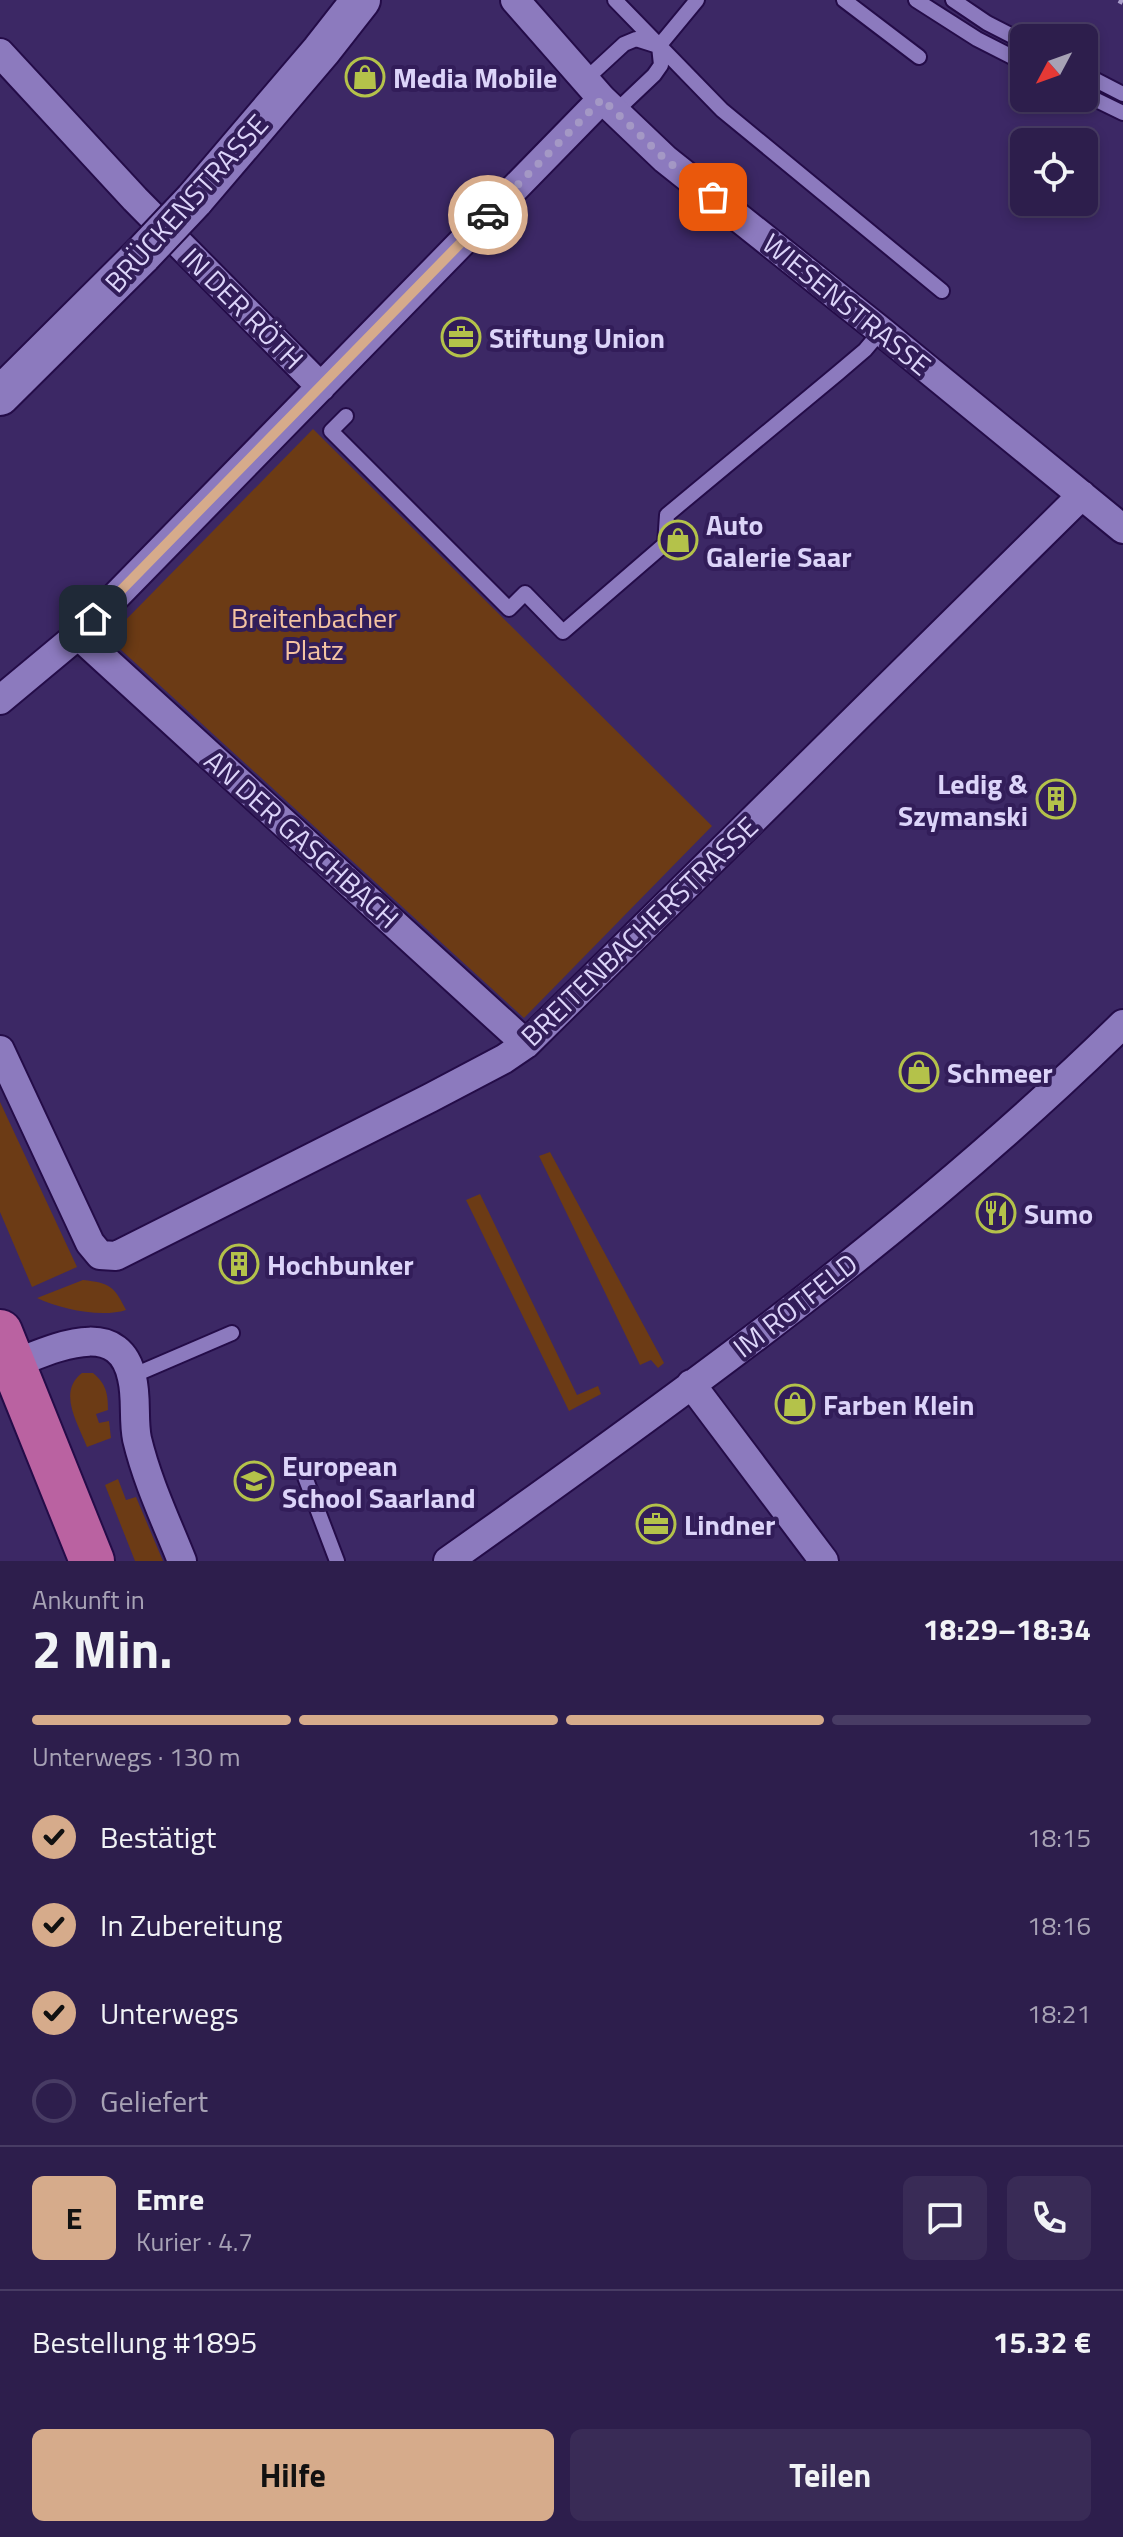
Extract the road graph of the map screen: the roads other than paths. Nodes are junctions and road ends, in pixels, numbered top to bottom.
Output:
1 (361, 0) edge
2 (515, 0) edge
3 (697, 0) edge
4 (844, 0) edge
5 (916, 0) edge
6 (953, 0) edge
7 (617, 1) edge
8 (1010, 35) edge
9 (659, 46) junction
10 (0, 53) edge
11 (1010, 56) edge
12 (919, 57) dead end
13 (1098, 81) edge
14 (1123, 94) edge
15 (601, 97) junction
16 (1098, 101) edge
17 (1123, 113) edge
18 (942, 291) dead end
19 (881, 331) junction
20 (321, 387) junction
21 (0, 396) edge
22 (346, 416) dead end
23 (1082, 495) junction
24 (1123, 529) edge
25 (78, 635) junction
26 (0, 700) edge
27 (1123, 1024) edge
28 (526, 1044) junction
29 (0, 1050) edge
30 (232, 1333) dead end
31 (7, 1348) edge
32 (132, 1376) junction
33 (691, 1384) junction
34 (302, 1469) dead end
35 (92, 1561) edge
36 (182, 1561) edge
37 (337, 1561) edge
38 (448, 1561) edge
39 (824, 1561) edge

1 - 21 main road, BRÜCKENSTRASSE, bridge
2 - 15 street, WIESENSTRASSE
3 - 9 lane
4 - 12 lane
5 - 11 lane
6 - 8 lane
7 - 9 lane
9 - 15 lane
9 - 15 lane
9 - 18 lane
10 - 20 street, IN DER RÖTH
13 - 14 lane
15 - 19 street, WIESENSTRASSE
15 - 20 street
16 - 17 lane
19 - 22 lane
19 - 23 street, WIESENSTRASSE
20 - 25 street
23 - 24 street, WIESENSTRASSE
23 - 28 street, BREITENBACHERSTRASSE
25 - 26 street
25 - 28 street, AN DER GASCHBACH
27 - 33 street, IM ROTFELD
28 - 29 street, BREITENBACHERSTRASSE
30 - 32 lane
31 - 32 street
31 - 35 main road
32 - 36 street
33 - 38 street, IM ROTFELD
33 - 39 street
34 - 37 lane

